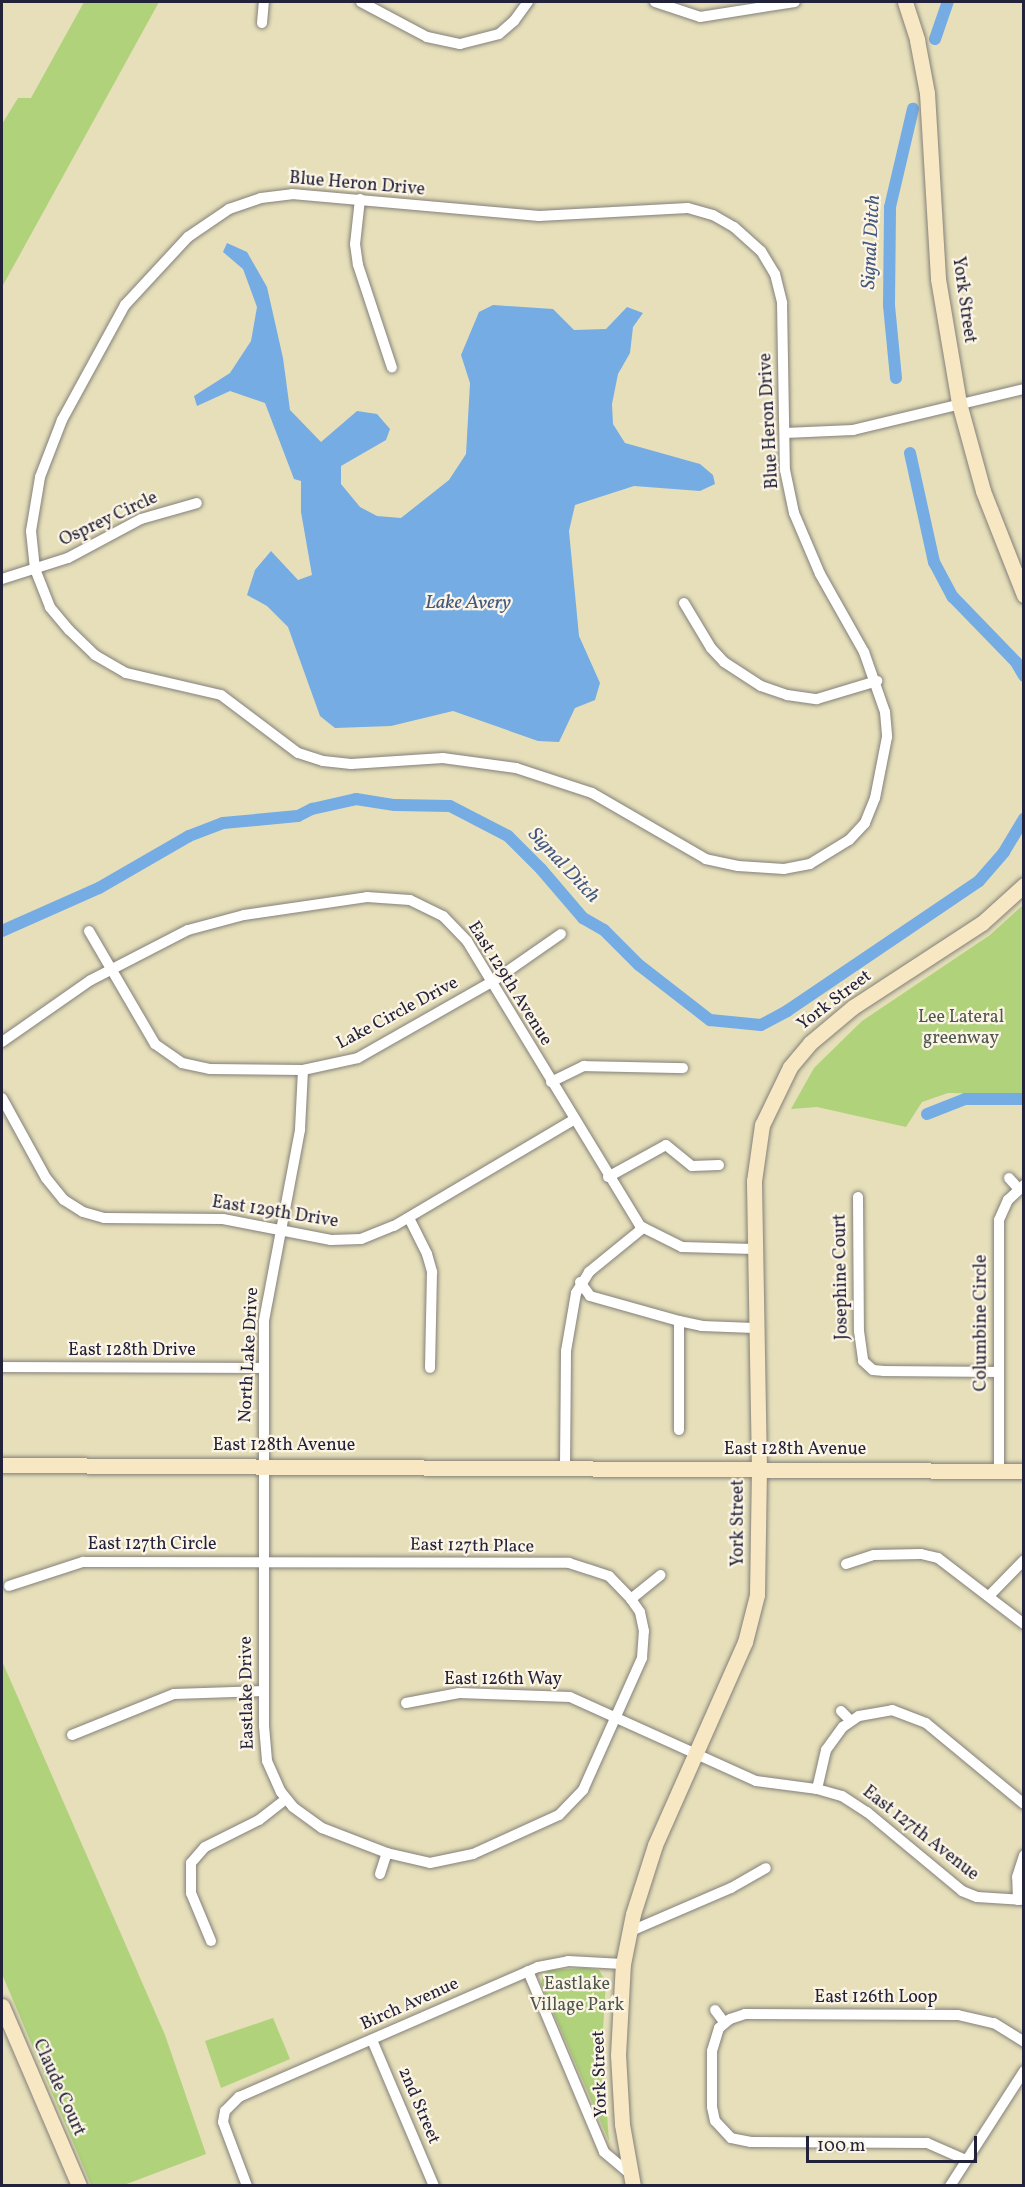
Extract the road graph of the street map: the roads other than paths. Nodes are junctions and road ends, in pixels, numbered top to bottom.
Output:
1 (264, 2) edge
2 (362, 2) edge
3 (528, 2) edge
4 (655, 2) edge
5 (795, 2) edge
6 (905, 2) edge
7 (262, 23) dead end
8 (360, 199) junction
9 (392, 368) dead end
10 (1023, 389) edge
11 (959, 403) junction
12 (785, 433) junction
13 (197, 503) dead end
14 (35, 569) junction
15 (2, 579) edge
16 (1023, 595) edge
17 (684, 603) dead end
18 (877, 681) junction
19 (1023, 885) edge
20 (89, 931) dead end
21 (561, 934) dead end
22 (111, 969) junction
23 (492, 982) junction
24 (2, 1042) edge
25 (683, 1068) dead end
26 (303, 1070) junction
27 (551, 1082) junction
28 (2, 1098) edge
29 (573, 1120) junction
30 (719, 1165) dead end
31 (608, 1177) junction
32 (1009, 1178) dead end
33 (1021, 1187) edge
34 (858, 1197) dead end
35 (409, 1218) junction
36 (643, 1228) junction
37 (279, 1230) junction
38 (754, 1249) junction
39 (580, 1282) junction
40 (679, 1321) junction
41 (754, 1328) junction
42 (2, 1367) edge
43 (263, 1368) junction
44 (430, 1368) dead end
45 (998, 1372) junction
46 (679, 1430) dead end
47 (2, 1464) edge
48 (263, 1466) junction
49 (566, 1467) junction
50 (759, 1469) junction
51 (999, 1470) junction
52 (1023, 1471) edge
53 (1023, 1560) edge
54 (262, 1561) junction
55 (846, 1564) dead end
56 (662, 1575) dead end
57 (9, 1586) dead end
58 (989, 1596) junction
59 (631, 1599) junction
60 (1023, 1624) edge
61 (264, 1691) junction
62 (406, 1703) dead end
63 (841, 1711) dead end
64 (616, 1716) junction
65 (850, 1720) junction
66 (72, 1735) dead end
67 (696, 1756) junction
68 (817, 1789) junction
69 (286, 1799) junction
70 (1023, 1804) edge
71 (387, 1853) junction
72 (1023, 1855) edge
73 (766, 1868) dead end
74 (380, 1875) dead end
75 (1021, 1900) edge
76 (631, 1931) junction
77 (211, 1941) dead end
78 (623, 1964) junction
79 (528, 1971) junction
80 (2, 2007) edge
81 (715, 2010) dead end
82 (724, 2022) junction
83 (372, 2040) junction
84 (1023, 2042) edge
85 (1023, 2071) edge
86 (966, 2160) junction
87 (631, 2179) edge
88 (79, 2186) edge
89 (247, 2186) edge
90 (434, 2186) edge
91 (950, 2186) edge

1 - 7 street
2 - 3 street
4 - 5 street
6 - 11 street, York Street
8 - 9 street
8 - 12 street, Blue Heron Drive
8 - 14 street, Blue Heron Drive
10 - 11 street
11 - 12 street
11 - 16 street, York Street
12 - 18 street, Blue Heron Drive
13 - 14 street, Osprey Circle
14 - 15 street, Osprey Circle
14 - 18 street, Blue Heron Drive
17 - 18 street
19 - 38 street, York Street
20 - 22 street, Lake Circle Drive
21 - 23 street, Lake Circle Drive
22 - 23 street, East 129th Avenue
22 - 24 street, East 129th Avenue
22 - 26 street, Lake Circle Drive
23 - 26 street, Lake Circle Drive
23 - 27 street, East 129th Avenue
25 - 27 street
26 - 37 street, North Lake Drive
27 - 29 street, East 129th Avenue
28 - 37 street, East 129th Drive
29 - 31 street, East 129th Avenue
29 - 35 street, East 129th Drive
30 - 31 street
31 - 36 street, East 129th Avenue
32 - 33 street
33 - 45 street, Columbine Circle
34 - 45 street, Josephine Court
35 - 37 street, East 129th Drive
35 - 44 street
36 - 38 street, East 129th Avenue
36 - 39 street
37 - 43 street, North Lake Drive
38 - 41 street, York Street
39 - 40 street
39 - 49 street
40 - 41 street
40 - 46 street
41 - 50 street, York Street
42 - 43 street, East 128th Drive
43 - 48 street, North Lake Drive
45 - 51 street, Columbine Circle
47 - 48 street, East 128th Avenue
48 - 49 street, East 128th Avenue
48 - 54 street, Eastlake Drive
49 - 50 street, East 128th Avenue
50 - 51 street, East 128th Avenue
50 - 67 street, York Street
51 - 52 street, East 128th Avenue
53 - 58 street
54 - 57 street, East 127th Circle
54 - 59 street, East 127th Place
54 - 61 street, Eastlake Drive
55 - 58 street
56 - 59 street
58 - 60 street
59 - 64 street, Eastlake Drive
61 - 66 street
61 - 69 street, Eastlake Drive
62 - 64 street, East 126th Way
63 - 65 street
64 - 67 street, East 126th Way
64 - 71 street, Eastlake Drive
65 - 68 street
65 - 70 street
67 - 68 street, East 127th Avenue
67 - 76 street, York Street
68 - 75 street, East 127th Avenue
69 - 71 street, Eastlake Drive
69 - 77 street
71 - 74 street
72 - 75 street
73 - 76 street
76 - 78 street, York Street
78 - 79 street, Birch Avenue
78 - 87 street, York Street
79 - 83 street, Birch Avenue
79 - 87 street
80 - 88 street, Claude Court
81 - 82 street
82 - 84 street, East 126th Loop
82 - 86 street
83 - 89 street, Birch Avenue
83 - 90 street, 2nd Street
85 - 86 street
86 - 91 street

